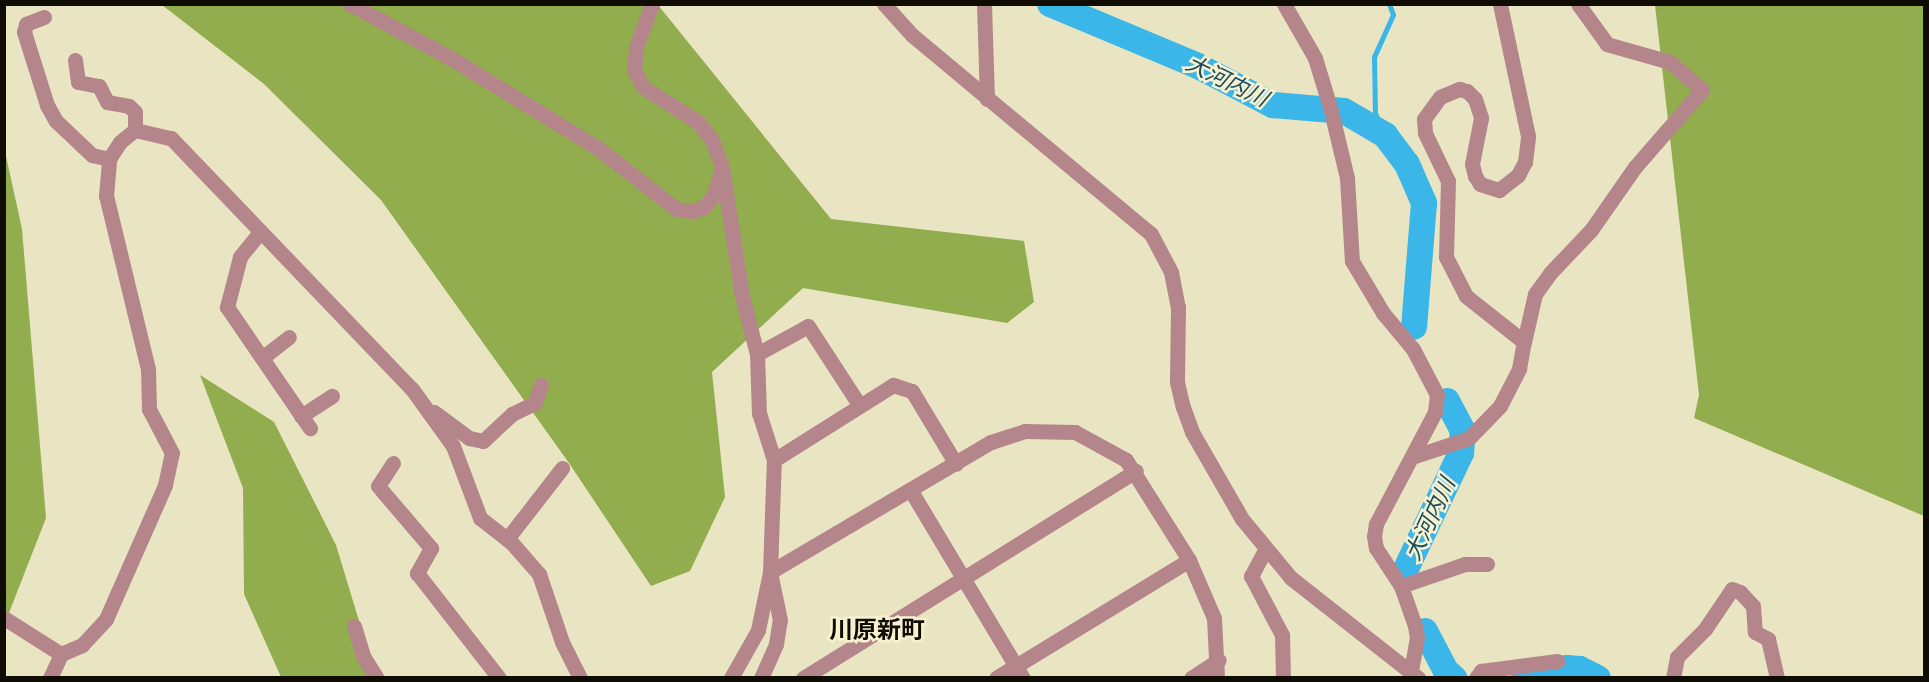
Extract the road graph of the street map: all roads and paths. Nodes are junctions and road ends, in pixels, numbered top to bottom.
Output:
1 (350, 4) edge
2 (651, 4) edge
3 (884, 4) edge
4 (984, 4) edge
5 (1284, 4) edge
6 (1500, 4) edge
7 (1578, 4) edge
8 (44, 17) dead end
9 (75, 60) dead end
10 (987, 99) junction
11 (135, 130) junction
12 (109, 159) junction
13 (722, 168) junction
14 (260, 232) junction
15 (289, 338) dead end
16 (1524, 342) junction
17 (758, 354) junction
18 (262, 358) junction
19 (541, 385) dead end
20 (332, 396) dead end
21 (422, 404) junction
22 (860, 406) junction
23 (1412, 457) junction
24 (774, 460) junction
25 (393, 464) dead end
26 (956, 464) junction
27 (562, 468) dead end
28 (1136, 471) junction
29 (911, 491) junction
30 (507, 539) junction
31 (1264, 550) junction
32 (1189, 560) junction
33 (1487, 564) dead end
34 (770, 572) junction
35 (963, 578) junction
36 (1401, 586) junction
37 (4, 618) edge
38 (354, 626) dead end
39 (62, 654) junction
40 (1219, 660) junction
41 (1557, 661) dead end
42 (1020, 671) edge
43 (1414, 675) edge
44 (1477, 676) edge
45 (805, 677) edge
46 (50, 678) edge
47 (377, 678) edge
48 (499, 678) edge
49 (580, 678) edge
50 (731, 678) edge
51 (761, 678) edge
52 (996, 678) edge
53 (1191, 678) edge
54 (1217, 678) edge
55 (1283, 678) edge
56 (1673, 678) edge
57 (1778, 678) edge

1 - 13 street
2 - 13 street
3 - 10 street
4 - 10 street
5 - 23 street
6 - 16 street
7 - 16 street
8 - 12 street
9 - 11 street
10 - 31 street
11 - 12 street
11 - 14 street
12 - 39 street
13 - 17 street
14 - 18 street
14 - 21 street
15 - 18 street
16 - 23 street
17 - 22 street
17 - 24 street
18 - 20 street
19 - 21 street
21 - 30 street
22 - 24 street
22 - 26 street
23 - 36 street
24 - 34 street
25 - 48 street
26 - 28 street
26 - 29 street
27 - 30 street
28 - 32 street
28 - 35 street
29 - 34 street
29 - 35 street
30 - 49 street
31 - 43 street
31 - 55 street
32 - 40 street
32 - 42 street
33 - 36 street
34 - 50 street
34 - 51 street
35 - 42 street
35 - 45 street
36 - 43 street
37 - 39 street
38 - 47 street
39 - 46 street
40 - 53 street
40 - 54 street
41 - 44 street
42 - 52 street
56 - 57 street

